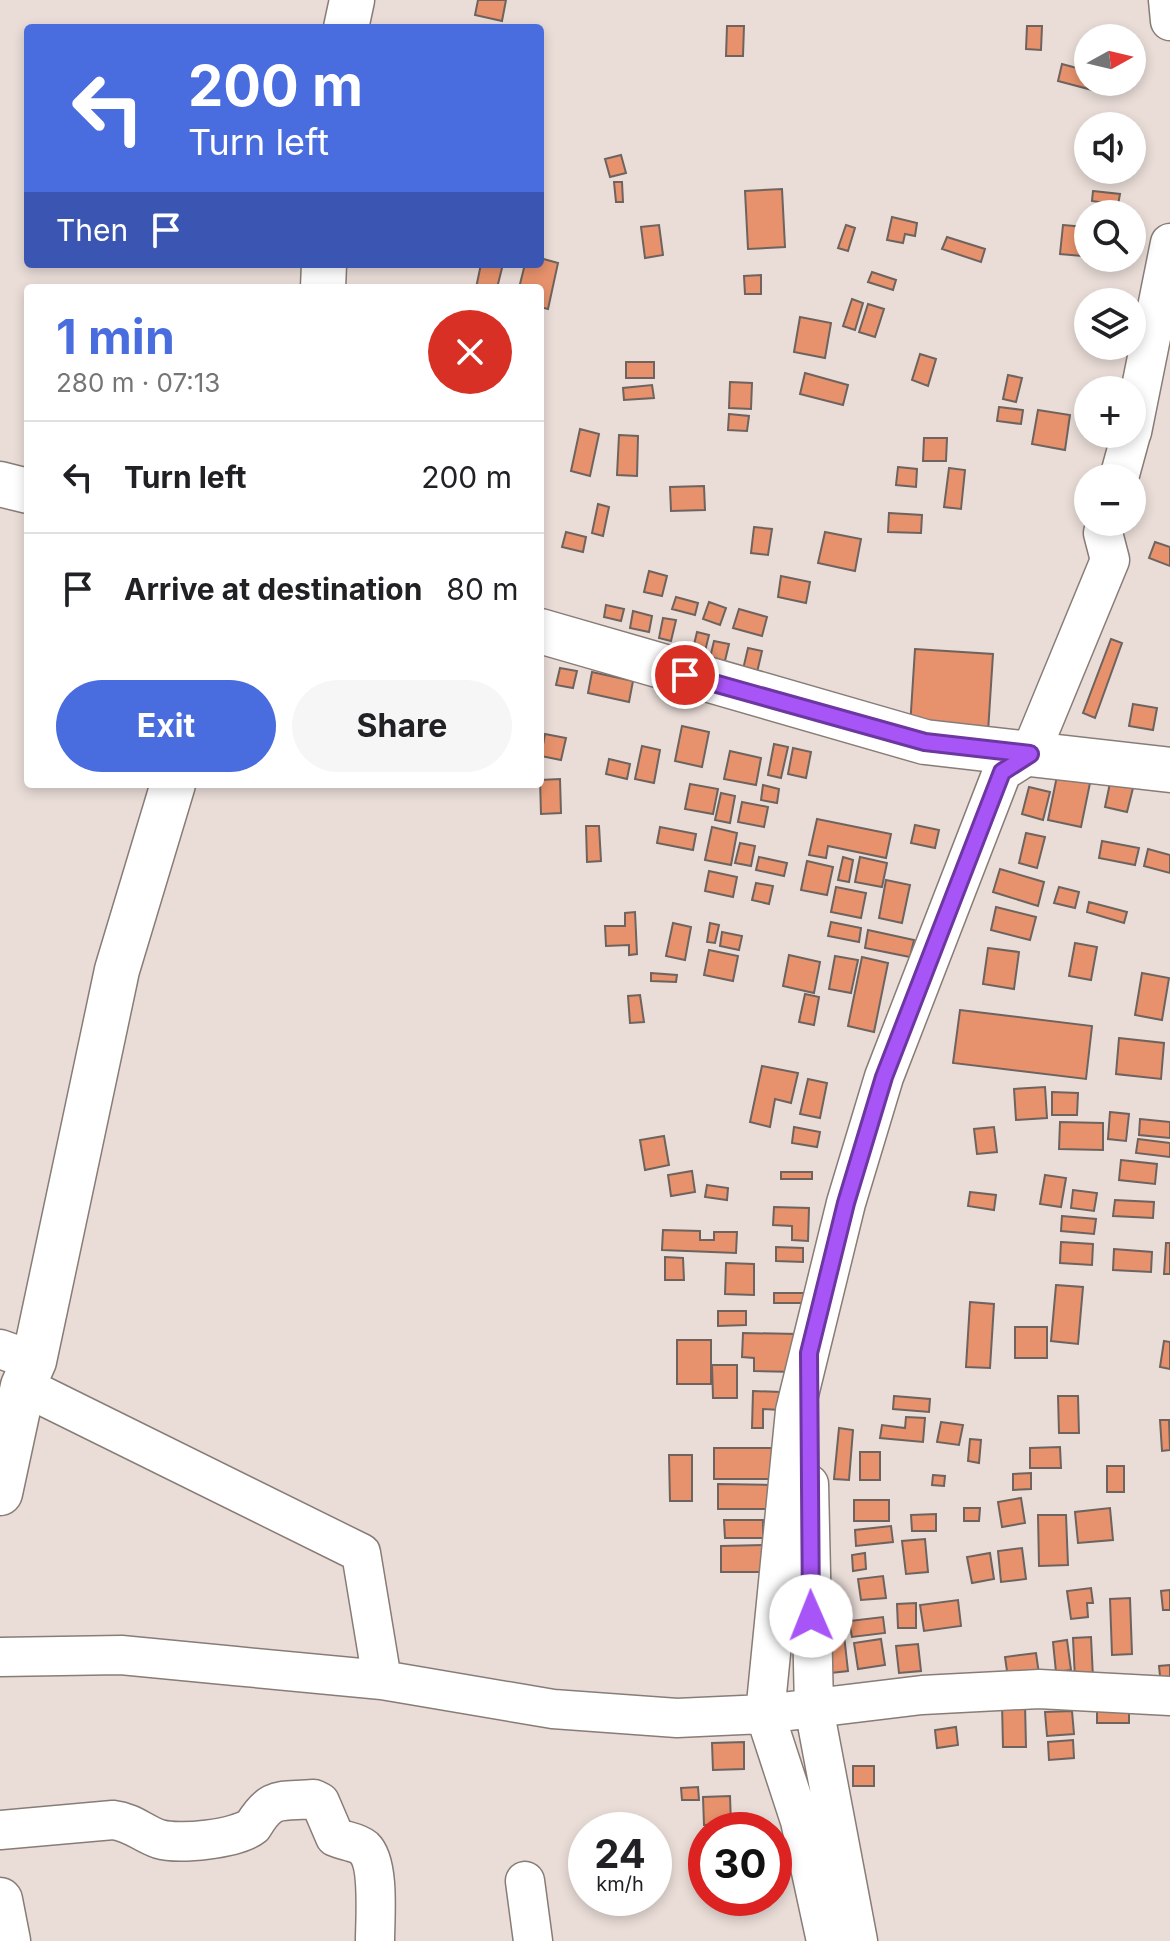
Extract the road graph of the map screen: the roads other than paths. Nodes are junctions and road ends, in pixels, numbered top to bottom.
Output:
1 (352, 0) edge
2 (1168, 0) edge
3 (1170, 21) edge
4 (347, 24) edge
5 (1170, 243) edge
6 (1143, 376) edge
7 (0, 484) edge
8 (24, 490) edge
9 (1104, 536) edge
10 (544, 632) edge
11 (1030, 754) junction
12 (1170, 770) edge
13 (172, 788) edge
14 (809, 1353) junction
15 (19, 1365) edge
16 (0, 1493) edge
17 (0, 1657) edge
18 (382, 1680) junction
19 (1170, 1696) edge
20 (814, 1708) junction
21 (765, 1714) junction
22 (0, 1830) edge
23 (525, 1881) dead end
24 (0, 1900) edge
25 (8, 1941) edge
26 (375, 1941) edge
27 (533, 1941) edge
28 (826, 1941) edge
29 (858, 1941) edge

1 - 4 street
2 - 3 street
5 - 6 street
7 - 8 street
9 - 11 street
10 - 11 street
11 - 12 street
11 - 14 street
13 - 15 street
14 - 20 street
14 - 21 street
15 - 16 street
15 - 18 street
17 - 18 street
18 - 21 street
19 - 20 street
20 - 21 street
20 - 29 street
21 - 28 street
22 - 26 street
23 - 27 street
24 - 25 street

